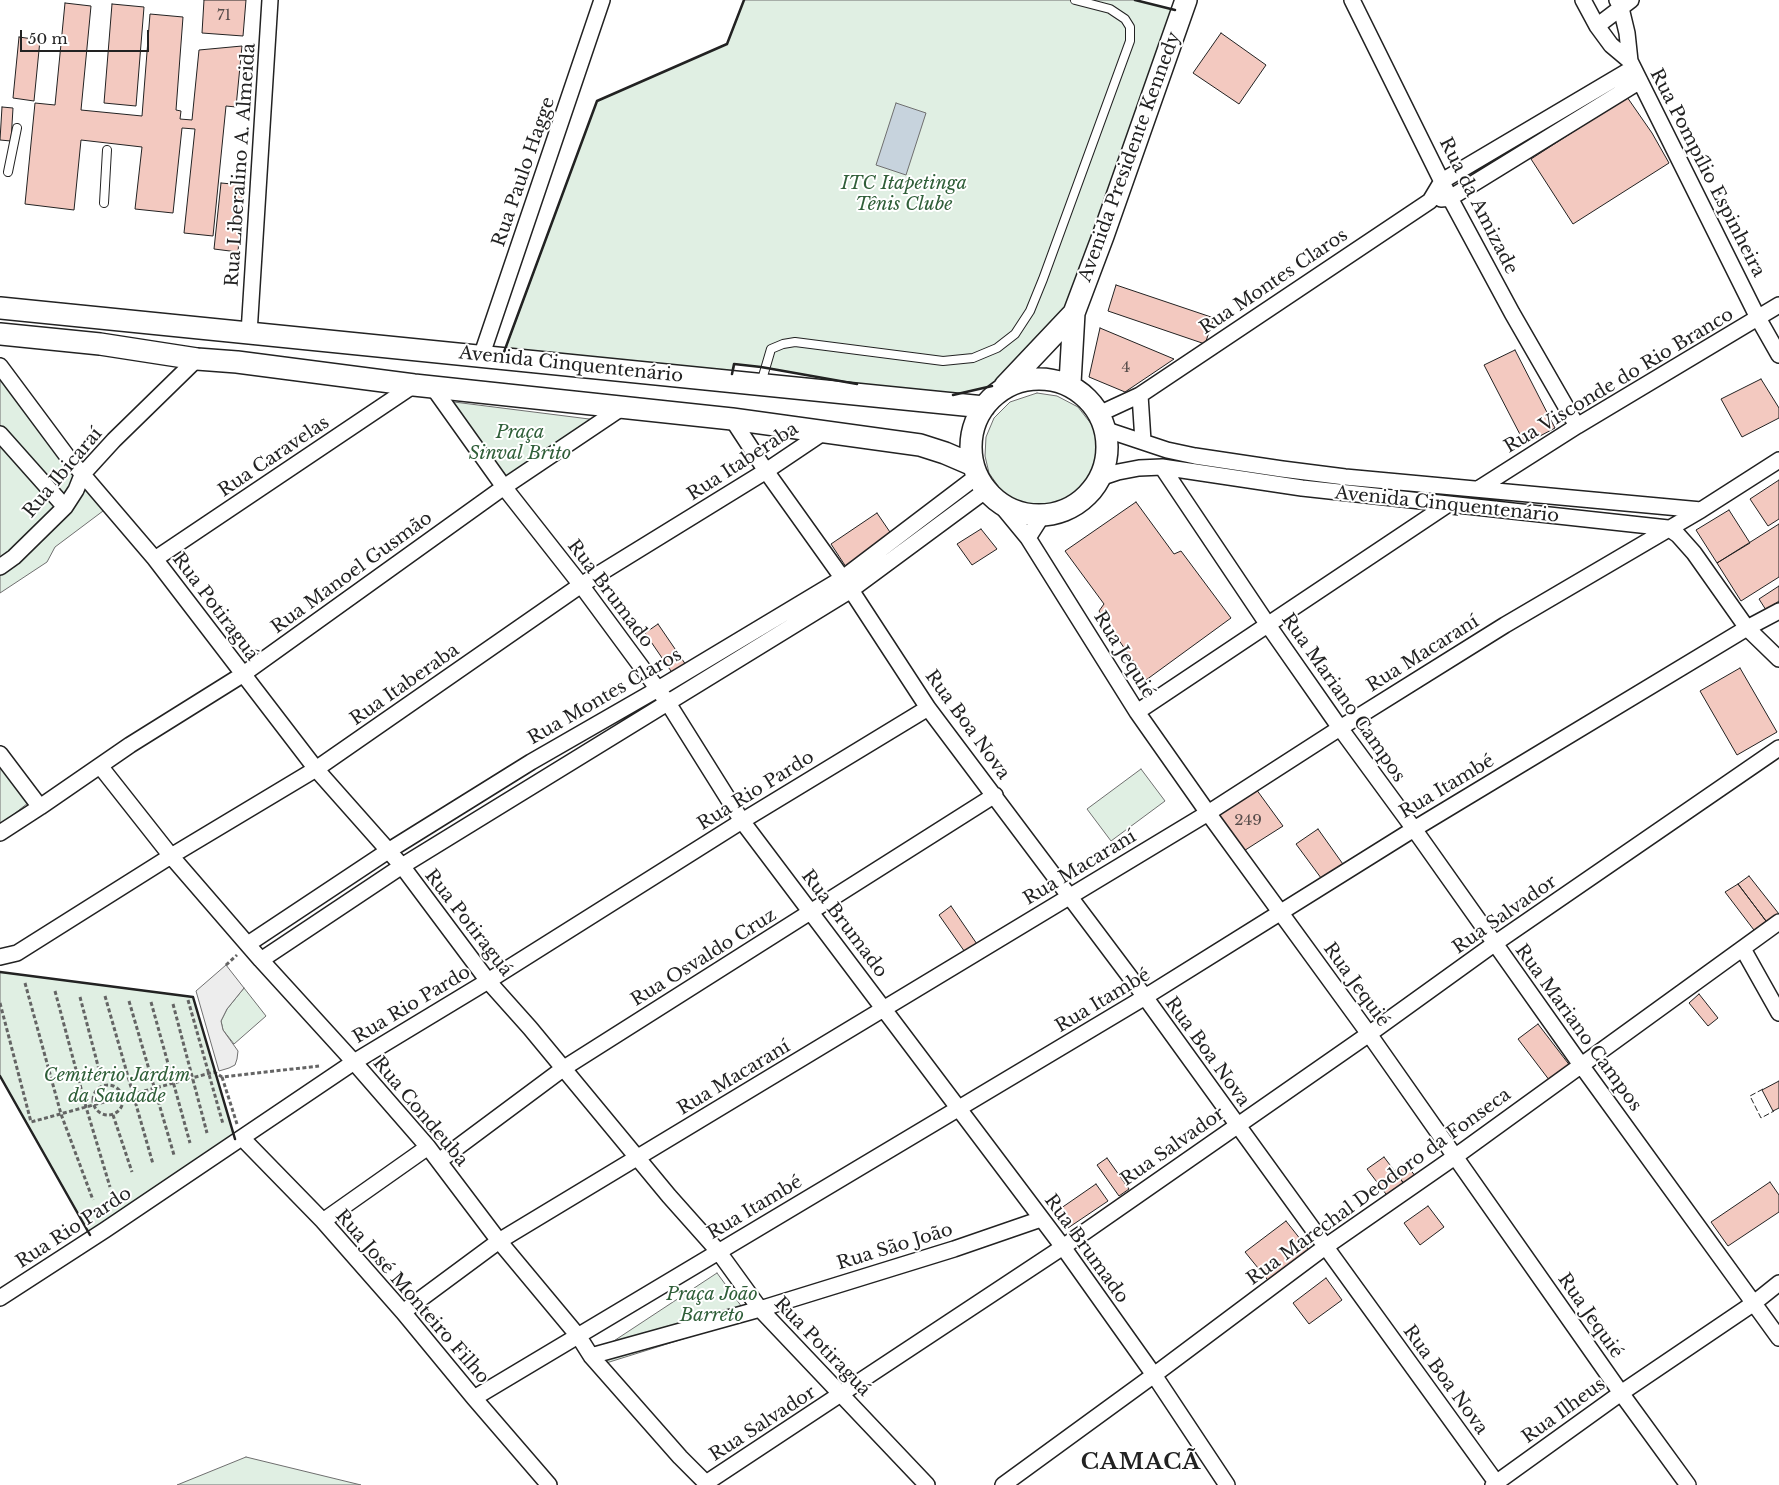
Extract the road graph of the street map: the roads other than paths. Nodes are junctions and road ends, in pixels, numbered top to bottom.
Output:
1 (270, 0) edge
2 (602, 0) edge
3 (1074, 0) edge
4 (1186, 0) edge
5 (1352, 0) edge
6 (1583, 0) edge
7 (1623, 3) edge
8 (1597, 26) junction
9 (1634, 70) junction
10 (18, 128) dead end
11 (106, 150) dead end
12 (8, 172) dead end
13 (1442, 180) junction
14 (1450, 198) junction
15 (1430, 201) junction
16 (104, 203) dead end
17 (1779, 305) edge
18 (0, 308) edge
19 (1074, 313) junction
20 (1758, 318) junction
21 (157, 324) junction
22 (249, 333) junction
23 (0, 334) edge
24 (1779, 355) edge
25 (481, 356) junction
26 (197, 360) junction
27 (0, 366) edge
28 (1070, 383) junction
29 (760, 385) junction
30 (423, 386) junction
31 (1000, 391) junction
32 (1140, 395) junction
33 (623, 407) junction
34 (984, 408) junction
35 (732, 419) junction
36 (1104, 421) junction
37 (1577, 426) junction
38 (824, 432) junction
39 (0, 434) edge
40 (1143, 441) junction
41 (1779, 460) edge
42 (1162, 467) junction
43 (766, 471) junction
44 (82, 475) junction
45 (1100, 478) junction
46 (984, 484) junction
47 (504, 486) junction
48 (1478, 489) junction
49 (1447, 505) junction
50 (65, 506) junction
51 (1701, 510) junction
52 (1042, 516) junction
53 (1668, 528) junction
54 (1028, 538) junction
55 (155, 559) junction
56 (0, 567) edge
57 (847, 584) junction
58 (581, 585) junction
59 (1779, 611) edge
60 (1268, 625) junction
61 (1747, 628) junction
62 (1779, 659) edge
63 (242, 675) junction
64 (658, 689) junction
65 (668, 703) junction
66 (928, 708) junction
67 (1136, 712) junction
68 (1340, 728) junction
69 (1779, 748) edge
70 (0, 754) edge
71 (100, 766) junction
72 (316, 769) junction
73 (995, 795) junction
74 (40, 807) junction
75 (1208, 813) junction
76 (742, 821) junction
77 (1414, 829) junction
78 (0, 833) edge
79 (388, 851) junction
80 (171, 856) junction
81 (402, 866) junction
82 (1068, 896) junction
83 (811, 912) junction
84 (1279, 913) junction
85 (1779, 922) edge
86 (248, 944) junction
87 (1494, 944) junction
88 (1743, 949) junction
89 (0, 957) edge
90 (261, 960) junction
91 (488, 981) junction
92 (1146, 997) junction
93 (885, 1010) junction
94 (1779, 1013) edge
95 (1369, 1034) junction
96 (354, 1062) junction
97 (1581, 1065) junction
98 (564, 1068) junction
99 (959, 1108) junction
100 (1237, 1125) junction
101 (242, 1138) junction
102 (428, 1147) junction
103 (1456, 1156) junction
104 (638, 1158) junction
105 (439, 1161) junction
106 (1041, 1219) junction
107 (323, 1221) junction
108 (499, 1241) junction
109 (1063, 1247) junction
110 (1324, 1247) junction
111 (718, 1251) junction
112 (1779, 1283) edge
113 (0, 1298) edge
114 (1754, 1303) junction
115 (760, 1309) junction
116 (403, 1312) junction
117 (578, 1337) junction
118 (1779, 1338) edge
119 (591, 1356) junction
120 (1154, 1375) junction
121 (1621, 1393) junction
122 (842, 1394) junction
123 (474, 1398) junction
124 (707, 1484) edge
125 (1496, 1484) edge
126 (549, 1485) edge
127 (927, 1485) edge
128 (1003, 1485) edge
129 (1227, 1485) edge
130 (1688, 1485) edge

1 - 22 street, Rua Liberalino A. Almeida
2 - 25 street, Rua Paulo Hagge
3 - 29 lane
4 - 19 main road, Avenida Presidente Kennedy
5 - 13 street, Rua da Amizade
6 - 8 street, Rua Pompílio Espinheira
7 - 8 street
7 - 9 street, Rua Pompílio Espinheira
8 - 9 street, Rua Pompílio Espinheira
9 - 13 street, Rua Montes Claros
9 - 14 street, Rua Montes Claros
9 - 20 street, Rua Pompílio Espinheira
10 - 12 lane
11 - 16 lane
13 - 14 street, Rua da Amizade
13 - 15 street, Rua Montes Claros
14 - 15 street, Rua Montes Claros
14 - 37 street, Rua da Amizade
15 - 32 street, Rua Montes Claros
17 - 20 street, Rua Visconde do Rio Branco
18 - 21 main road, Avenida Cinquentenário
19 - 28 main road, Avenida Presidente Kennedy
19 - 31 main road, Avenida Presidente Kennedy
20 - 24 street, Rua Pompílio Espinheira
20 - 37 street, Rua Visconde do Rio Branco
21 - 22 main road, Avenida Cinquentenário
21 - 26 main road
22 - 25 main road, Avenida Cinquentenário
23 - 26 main road, Avenida Cinquentenário
25 - 29 main road, Avenida Cinquentenário
26 - 30 main road, Avenida Cinquentenário
26 - 44 street, Rua Ibicaraí
27 - 44 street, Rua Potiraguá
28 - 31 main road
28 - 36 main road
29 - 34 main road, Avenida Cinquentenário
30 - 33 main road, Avenida Cinquentenário
30 - 47 street, Rua Brumado
30 - 55 street, Rua Caravelas
31 - 34 main road
32 - 36 street, Rua Montes Claros
32 - 40 street
33 - 35 main road, Avenida Cinquentenário
33 - 47 street, Rua Manoel Gusmão
34 - 46 main road
35 - 38 main road, Avenida Cinquentenário
35 - 43 street, Rua Boa Nova
36 - 40 street, Avenida Cinquentenário
36 - 45 main road
37 - 48 street, Rua Visconde do Rio Branco
38 - 43 street, Rua Itaberaba
38 - 46 main road, Avenida Cinquentenário
39 - 50 street
40 - 48 street, Avenida Cinquentenário
41 - 51 street, Rua Macaraní
42 - 45 street, Avenida Cinquentenário
42 - 49 street, Avenida Cinquentenário
42 - 60 street, Rua Mariano Campos
43 - 57 street, Rua Boa Nova
43 - 58 street, Rua Itaberaba
44 - 50 street, Rua Ibicaraí
44 - 55 street, Rua Potiraguá
45 - 52 main road
46 - 52 main road
46 - 54 street, Rua Jequié
46 - 57 street, Rua Montes Claros
47 - 58 street, Rua Brumado
47 - 63 street, Rua Manoel Gusmão
48 - 51 street, Avenida Cinquentenário
49 - 53 street, Avenida Cinquentenário
49 - 60 street
50 - 56 street, Rua Ibicaraí
51 - 53 street, Rua Macaraní
52 - 54 street
53 - 61 street
53 - 68 street, Rua Macaraní
54 - 67 street, Rua Jequié
55 - 63 street, Rua Potiraguá
57 - 64 street, Rua Montes Claros
57 - 65 street, Rua Montes Claros
57 - 66 street, Rua Boa Nova
58 - 64 street, Rua Brumado
58 - 72 street, Rua Itaberaba
59 - 61 street, Rua Itambé
60 - 67 street
60 - 68 street, Rua Mariano Campos
61 - 62 street
61 - 77 street, Rua Itambé
63 - 71 street, Rua Manoel Gusmão
63 - 72 street, Rua Potiraguá
64 - 65 street, Rua Brumado
64 - 79 street, Rua Montes Claros
65 - 76 street, Rua Brumado
65 - 81 street, Rua Montes Claros
66 - 73 street, Rua Boa Nova
66 - 76 street, Rua Rio Pardo
67 - 75 street, Rua Jequié
68 - 75 street, Rua Macaraní
68 - 77 street, Rua Mariano Campos
69 - 87 street, Rua Salvador
70 - 74 street
71 - 74 street, Rua Manoel Gusmão
71 - 80 street, Rua Condeuba
72 - 79 street, Rua Potiraguá
72 - 80 street, Rua Itaberaba
73 - 82 street, Rua Boa Nova
73 - 83 street, Rua Osvaldo Cruz
74 - 78 street, Rua Manoel Gusmão
75 - 82 street, Rua Macaraní
75 - 84 street, Rua Jequié
76 - 83 street, Rua Brumado
76 - 91 street, Rua Rio Pardo
77 - 84 street, Rua Itambé
77 - 87 street, Rua Mariano Campos
79 - 81 street, Rua Potiraguá
79 - 86 street, Rua Montes Claros
80 - 86 street, Rua Condeuba
80 - 89 street, Rua Itaberaba
81 - 90 street, Rua Montes Claros
81 - 91 street, Rua Potiraguá
82 - 92 street, Rua Boa Nova
82 - 93 street, Rua Macaraní
83 - 93 street, Rua Brumado
83 - 98 street, Rua Osvaldo Cruz
84 - 92 street, Rua Itambé
84 - 95 street, Rua Jequié
85 - 88 street, Rua Marechal Deodoro da Fonseca
86 - 90 street, Rua Condeuba
87 - 95 street, Rua Salvador
87 - 97 street, Rua Mariano Campos
88 - 94 street
88 - 97 street, Rua Marechal Deodoro da Fonseca
90 - 96 street, Rua Condeuba
91 - 96 street, Rua Rio Pardo
91 - 98 street, Rua Potiraguá
92 - 99 street, Rua Itambé
92 - 100 street, Rua Boa Nova
93 - 99 street, Rua Brumado
93 - 104 street, Rua Macaraní
95 - 100 street, Rua Salvador
95 - 103 street, Rua Jequié
96 - 101 street, Rua Rio Pardo
96 - 102 street, Rua Condeuba
97 - 103 street, Rua Marechal Deodoro da Fonseca
97 - 114 street, Rua Mariano Campos
98 - 104 street, Rua Potiraguá
98 - 105 street, Rua Osvaldo Cruz
99 - 106 street, Rua Brumado
99 - 111 street, Rua Itambé
100 - 109 street, Rua Salvador
100 - 110 street, Rua Boa Nova
101 - 107 street, Rua José Monteiro Filho
101 - 113 street, Rua Rio Pardo
102 - 105 street, Rua Condeuba
102 - 107 street
103 - 110 street, Rua Marechal Deodoro da Fonseca
103 - 121 street, Rua Jequié
104 - 108 street, Rua Macaraní
104 - 111 street, Rua Potiraguá
105 - 108 street, Rua Condeuba
106 - 109 street, Rua Brumado
106 - 115 street, Rua São João
107 - 116 street, Rua José Monteiro Filho
108 - 116 street, Rua Macaraní
108 - 117 street, Rua Condeuba
109 - 120 street, Rua Brumado
109 - 122 street, Rua Salvador
110 - 120 street, Rua Marechal Deodoro da Fonseca
110 - 125 street, Rua Boa Nova
111 - 115 street, Rua Potiraguá
111 - 117 street, Rua Itambé
112 - 114 street, Rua Ilheus
114 - 118 street, Rua Mariano Campos
114 - 121 street, Rua Ilheus
115 - 119 street
115 - 122 street, Rua Potiraguá
116 - 123 street, Rua José Monteiro Filho
117 - 119 street, Rua Condeuba
117 - 123 street, Rua Itambé
119 - 124 street, Rua Condeuba
120 - 128 street, Rua Marechal Deodoro da Fonseca
120 - 129 street, Rua Brumado
121 - 125 street, Rua Ilheus
121 - 130 street, Rua Jequié
122 - 124 street, Rua Salvador
122 - 127 street, Rua Potiraguá
123 - 126 street, Rua José Monteiro Filho

